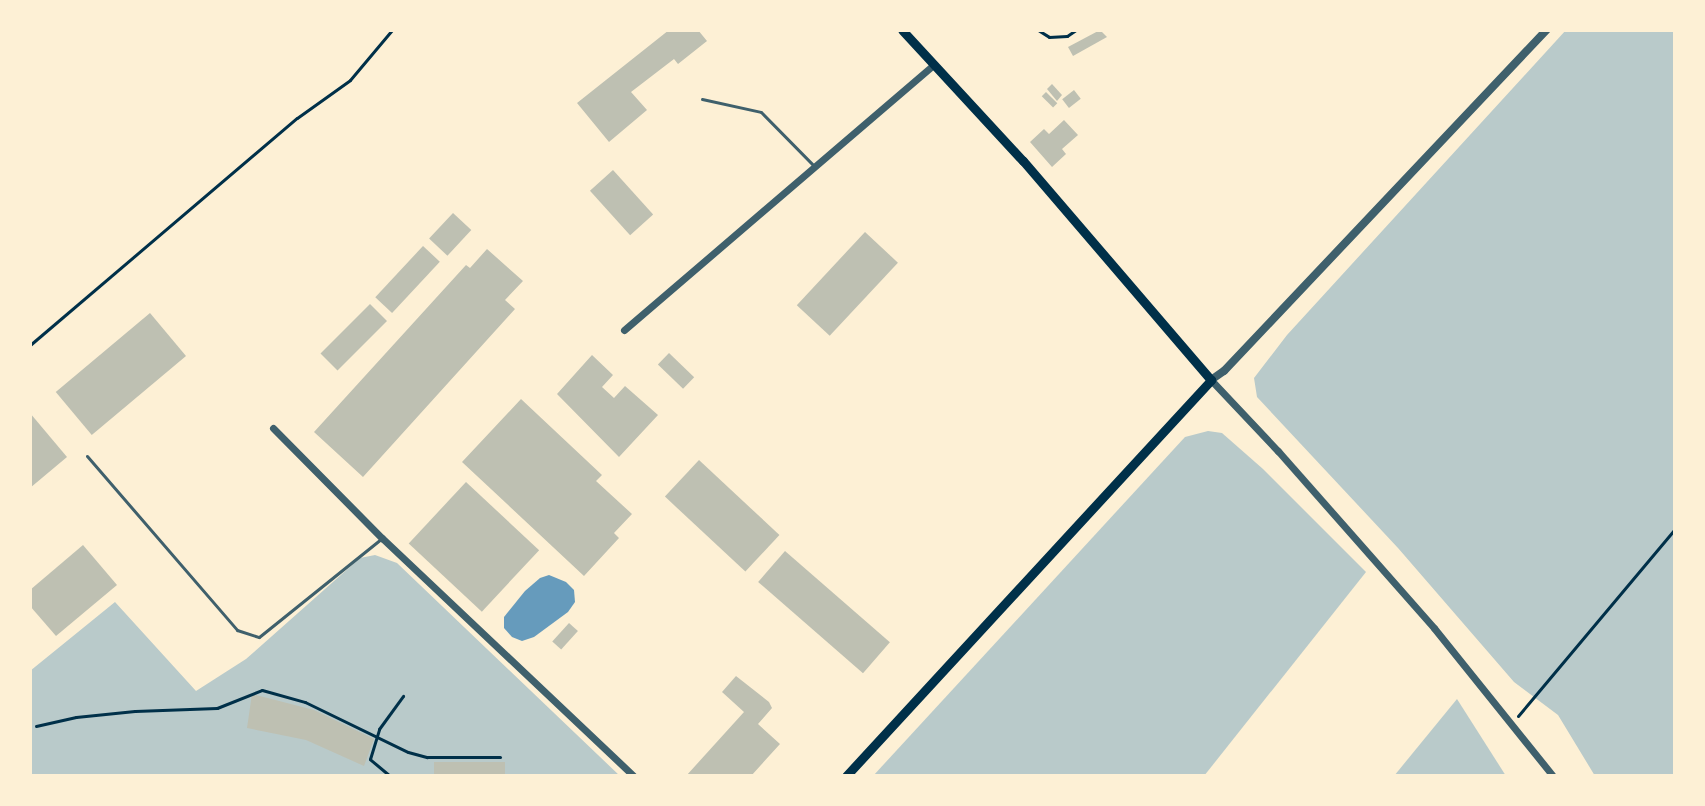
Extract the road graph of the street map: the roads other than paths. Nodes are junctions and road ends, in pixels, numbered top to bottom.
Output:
1 (902, 30) edge
2 (1547, 30) edge
3 (932, 66) junction
4 (702, 99) dead end
5 (815, 167) junction
6 (624, 330) dead end
7 (1211, 380) junction
8 (273, 428) dead end
9 (87, 456) dead end
10 (382, 538) junction
11 (634, 776) edge
12 (846, 776) edge
13 (1553, 776) edge

1 - 3 main road
2 - 7 street
3 - 5 street
3 - 7 main road
4 - 5 lane
5 - 6 street
7 - 12 main road
7 - 13 street
8 - 10 street
9 - 10 lane
10 - 11 street

